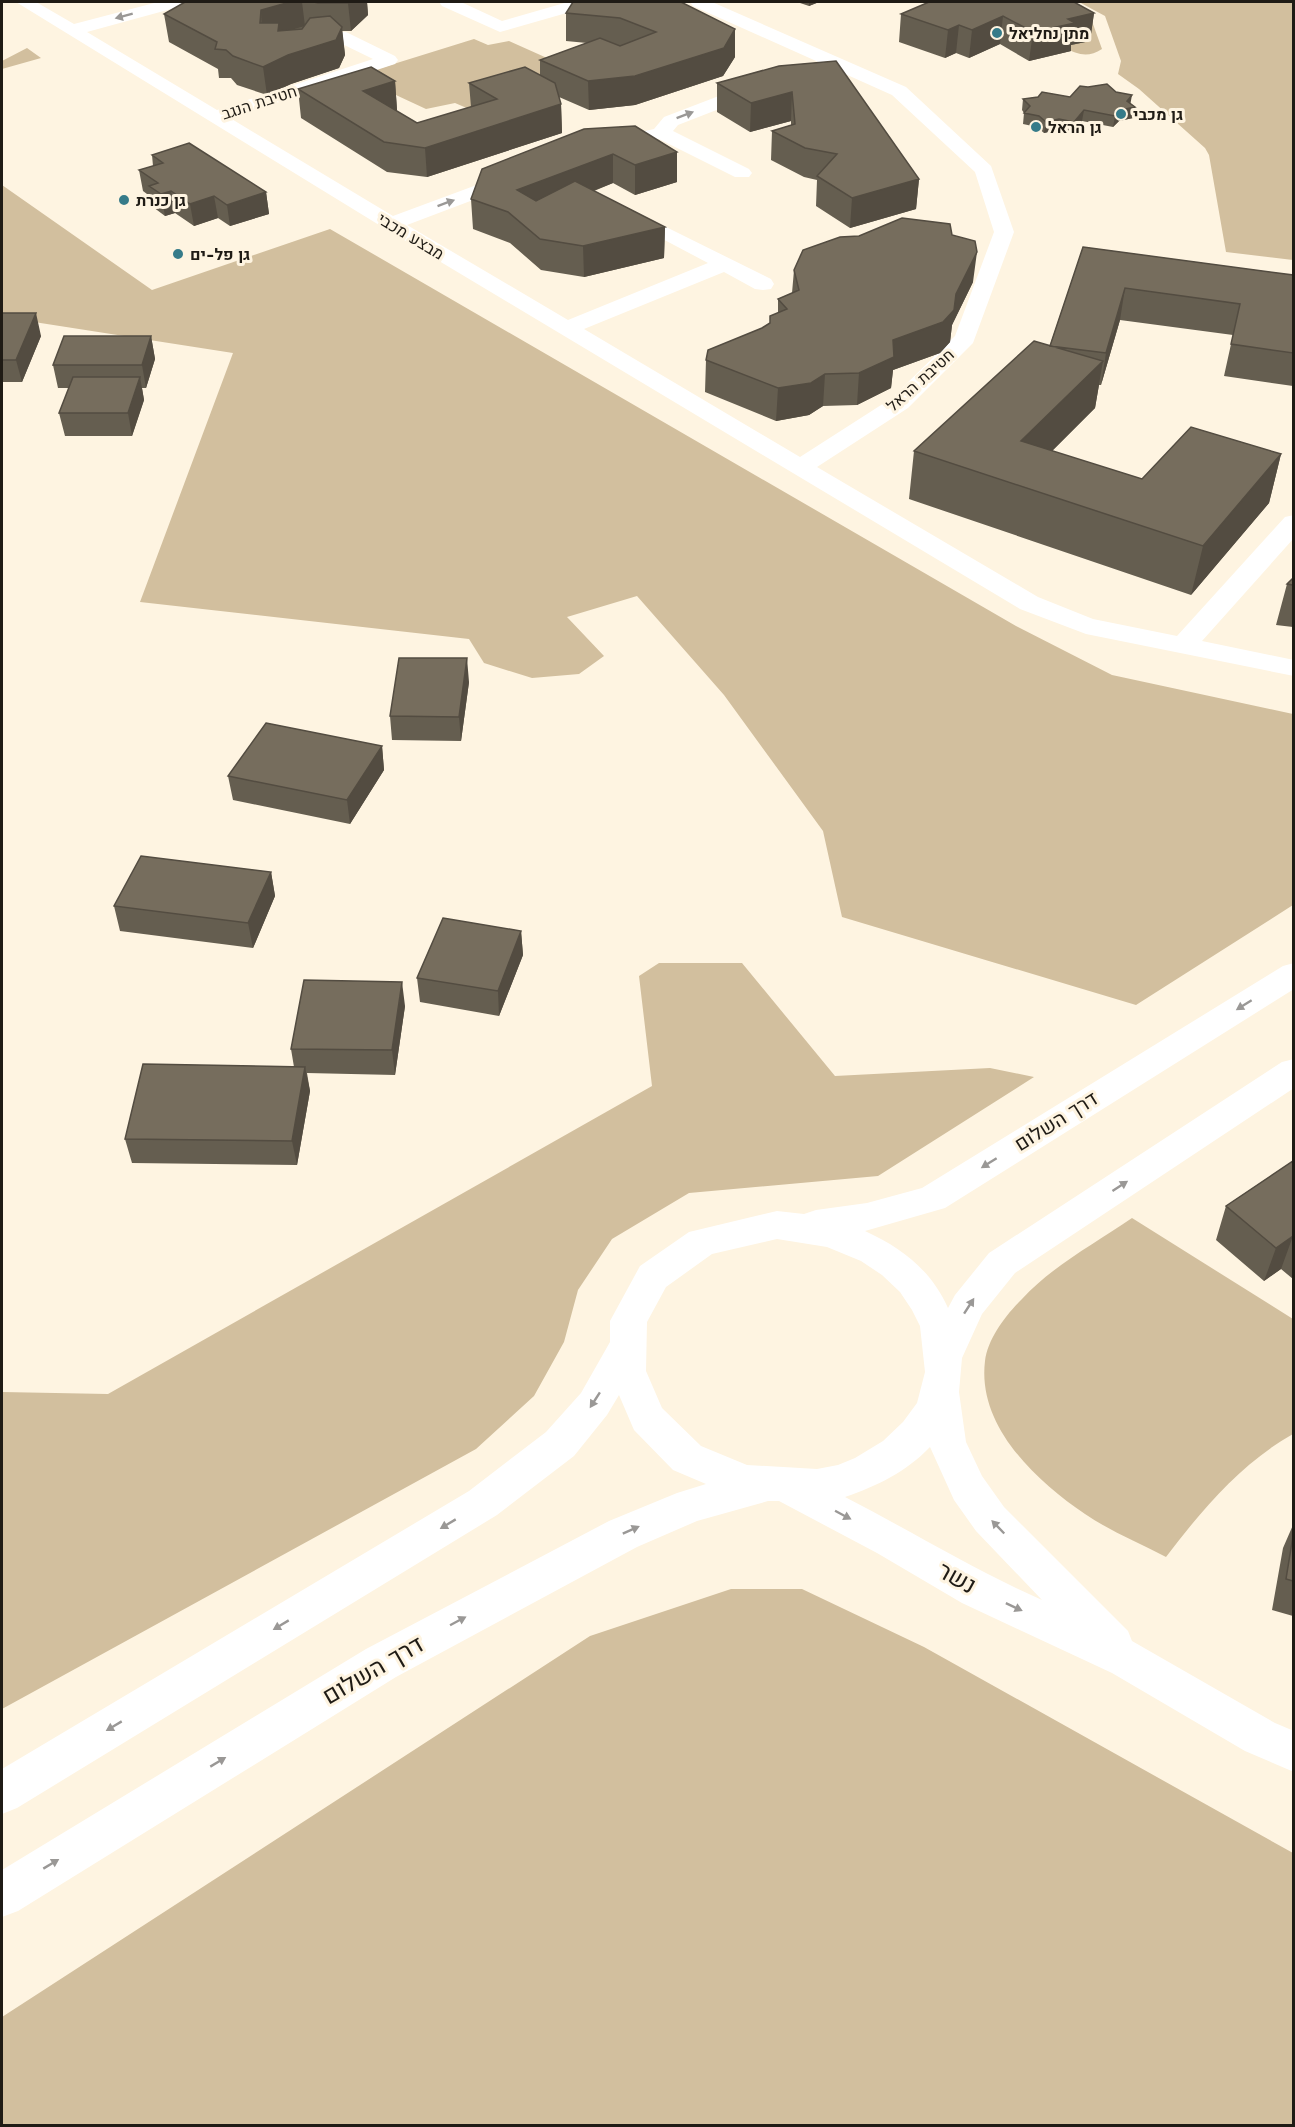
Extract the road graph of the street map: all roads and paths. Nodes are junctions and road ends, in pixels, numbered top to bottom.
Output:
1 (25, 2) edge
2 (176, 2) edge
3 (448, 2) edge
4 (585, 2) edge
5 (699, 2) edge
6 (73, 30) junction
7 (340, 36) edge
8 (829, 60) junction
9 (801, 70) edge
10 (780, 79) edge
11 (214, 117) junction
12 (661, 133) junction
13 (592, 149) edge
14 (534, 171) edge
15 (742, 173) dead end
16 (391, 224) junction
17 (664, 232) dead end
18 (725, 264) junction
19 (763, 284) dead end
20 (568, 328) junction
21 (800, 467) junction
22 (1293, 522) edge
23 (1183, 646) junction
24 (1293, 668) edge
25 (1293, 974) edge
26 (1293, 1071) edge
27 (802, 1226) junction
28 (625, 1349) junction
29 (942, 1375) junction
30 (777, 1486) junction
31 (1127, 1659) junction
32 (1293, 1752) edge
33 (2, 1793) edge
34 (2, 1895) edge

1 - 6 street, מבצע מכבי
2 -> 6 street
3 - 4 street
5 - 8 street, חטיבת הראל
6 - 11 street, מבצע מכבי
7 - 11 street, חטיבת הנגב
8 - 9 street
8 - 21 street, חטיבת הראל
12 -> 10 street
11 - 16 street, מבצע מכבי
12 - 13 street
12 - 15 street
16 -> 14 street
16 - 20 street, מבצע מכבי
17 - 18 street
18 - 19 street
18 - 20 street
20 - 21 street, מבצע מכבי
21 - 23 street
22 - 23 street
23 - 24 street
25 -> 27 street, דרך השלום
29 -> 26 street
27 - 28 street
27 - 29 street, נשר
28 - 30 street
28 -> 33 street
29 - 30 street
31 -> 29 street, נשר
30 -> 31 street, נשר
34 -> 30 street, דרך השלום
31 - 32 street, נשר

